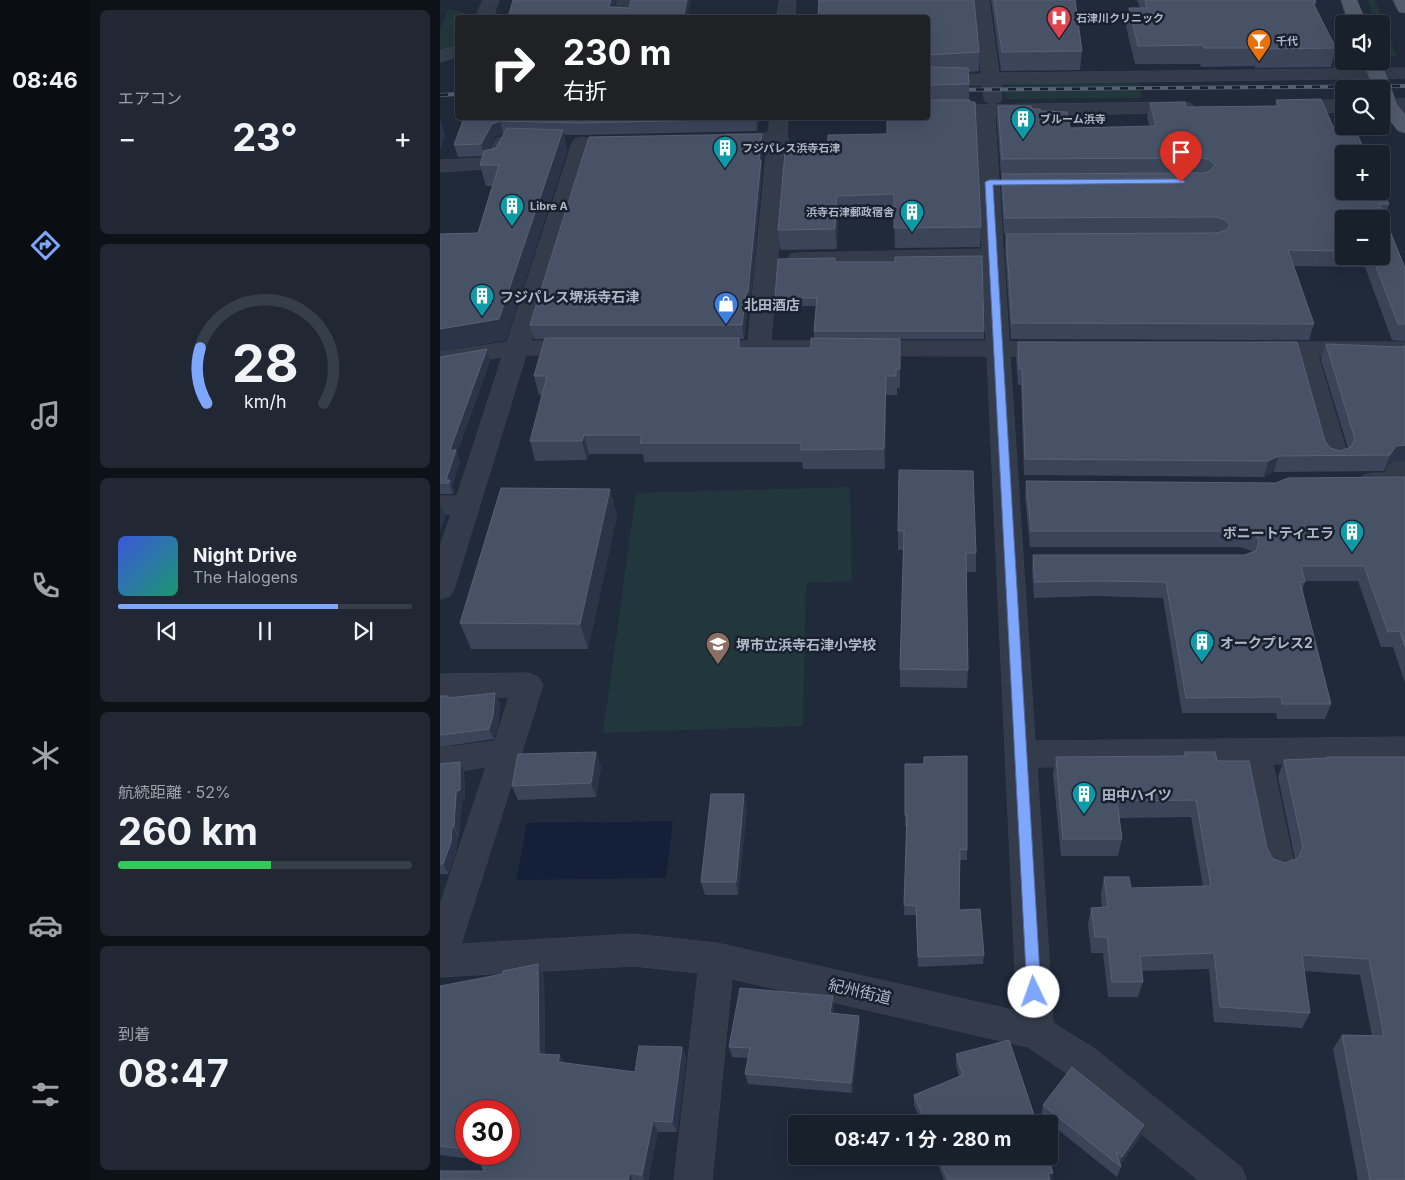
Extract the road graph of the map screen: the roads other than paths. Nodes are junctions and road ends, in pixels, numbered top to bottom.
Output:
1 (492, 0) edge
2 (626, 0) edge
3 (788, 0) edge
4 (982, 0) edge
5 (1349, 0) edge
6 (1401, 0) edge
7 (1405, 8) edge
8 (485, 15) edge
9 (622, 15) edge
10 (786, 15) edge
11 (1355, 15) edge
12 (455, 52) edge
13 (440, 57) edge
14 (1335, 68) edge
15 (1375, 70) edge
16 (1390, 70) edge
17 (1405, 73) edge
18 (930, 80) edge
19 (989, 80) junction
20 (1391, 105) edge
21 (1335, 106) edge
22 (1266, 107) edge
23 (1207, 108) edge
24 (990, 111) junction
25 (930, 112) edge
26 (779, 120) edge
27 (1405, 126) edge
28 (779, 138) junction
29 (710, 140) edge
30 (524, 142) edge
31 (582, 143) dead end
32 (440, 166) edge
33 (998, 247) junction
34 (767, 259) junction
35 (516, 348) junction
36 (604, 348) edge
37 (681, 348) edge
38 (759, 348) junction
39 (998, 348) junction
40 (1077, 348) edge
41 (1244, 348) edge
42 (1304, 348) junction
43 (1405, 348) edge
44 (440, 359) edge
45 (1335, 456) edge
46 (1405, 470) edge
47 (1343, 482) edge
48 (467, 504) junction
49 (440, 505) edge
50 (1010, 559) junction
51 (1038, 559) edge
52 (440, 589) edge
53 (440, 686) edge
54 (1405, 750) edge
55 (506, 752) junction
56 (1255, 752) junction
57 (1020, 754) junction
58 (440, 761) edge
59 (1278, 864) edge
60 (440, 956) edge
61 (718, 959) junction
62 (440, 961) edge
63 (1036, 1032) junction
64 (693, 1180) edge
65 (1228, 1180) edge

1 - 8 street
2 - 9 street
3 - 10 street
4 - 19 street
5 - 11 main road
6 - 7 main road
12 - 13 street
14 - 19 street
15 - 20 main road
16 - 17 street
18 - 19 street
19 - 24 street
20 - 27 main road
21 - 22 street
23 - 24 street
24 - 25 street
24 - 33 street
26 - 28 street
28 - 29 street
28 - 34 street
30 - 32 street
31 - 35 street
33 - 34 street
33 - 39 street
34 - 38 street
35 - 36 street
35 - 44 street
35 - 48 street
37 - 38 street
38 - 39 street
39 - 40 street
39 - 50 street
41 - 42 street
42 - 43 street
42 - 45 street
46 - 47 street
48 - 49 street
48 - 52 street
50 - 51 street
50 - 57 street
53 - 55 street
54 - 56 street
55 - 58 street
55 - 60 street
56 - 57 street
56 - 59 street
57 - 63 street
61 - 62 street, 紀州街道
61 - 63 street, 紀州街道
61 - 64 street
63 - 65 street, 紀州街道

